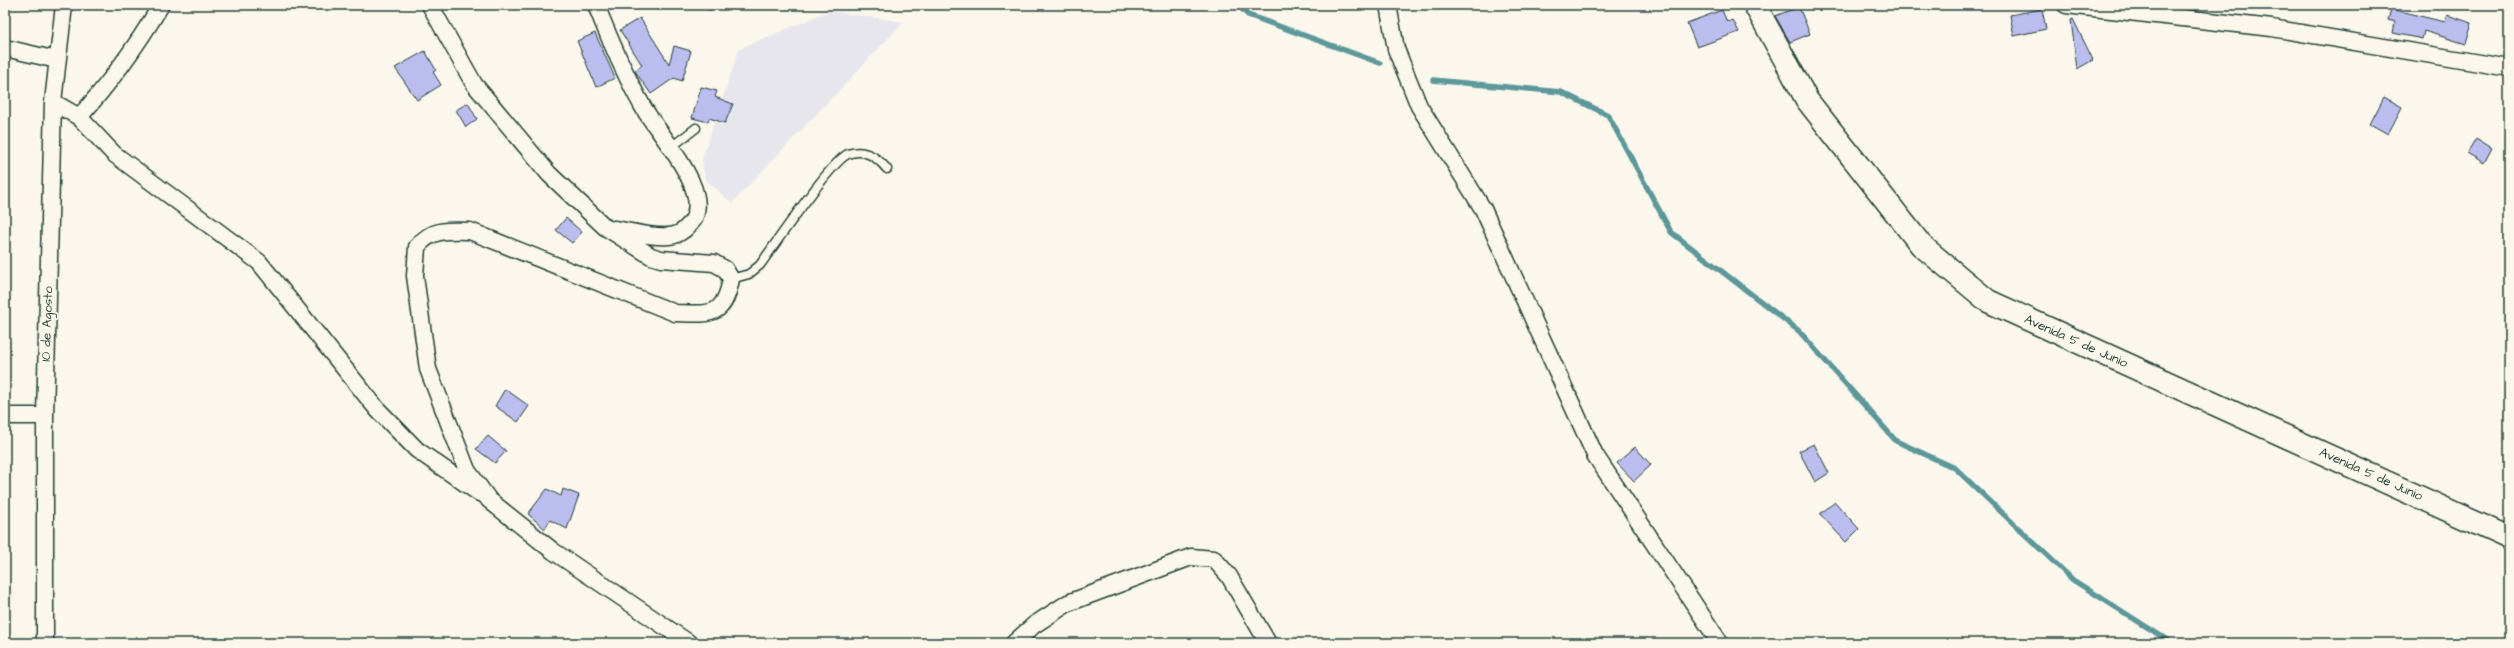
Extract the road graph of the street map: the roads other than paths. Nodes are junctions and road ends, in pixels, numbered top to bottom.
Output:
1 (64, 5) edge
2 (161, 5) edge
3 (430, 5) edge
4 (596, 5) edge
5 (1388, 5) edge
6 (1755, 5) edge
7 (2066, 5) edge
8 (5, 48) edge
9 (57, 60) junction
10 (2509, 68) edge
11 (53, 102) junction
12 (79, 117) junction
13 (696, 128) dead end
14 (670, 148) junction
15 (888, 169) dead end
16 (604, 227) junction
17 (731, 279) junction
18 (5, 416) edge
19 (45, 416) junction
20 (489, 500) junction
21 (2509, 538) edge
22 (45, 643) edge
23 (689, 643) edge
24 (1014, 643) edge
25 (1268, 643) edge
26 (1720, 643) edge

1 - 9 street, 10 de Agosto
2 - 12 street
3 - 16 street
4 - 14 street
5 - 26 street
6 - 21 main road, Avenida 5 de Junio
7 - 10 street
8 - 9 street
9 - 11 street, 10 de Agosto
11 - 12 street
11 - 19 street, 10 de Agosto
12 - 20 street
13 - 14 lane
14 - 16 street
15 - 17 lane
16 - 17 street
17 - 20 street
18 - 19 street
19 - 22 street, 10 de Agosto
20 - 23 street
24 - 25 street

